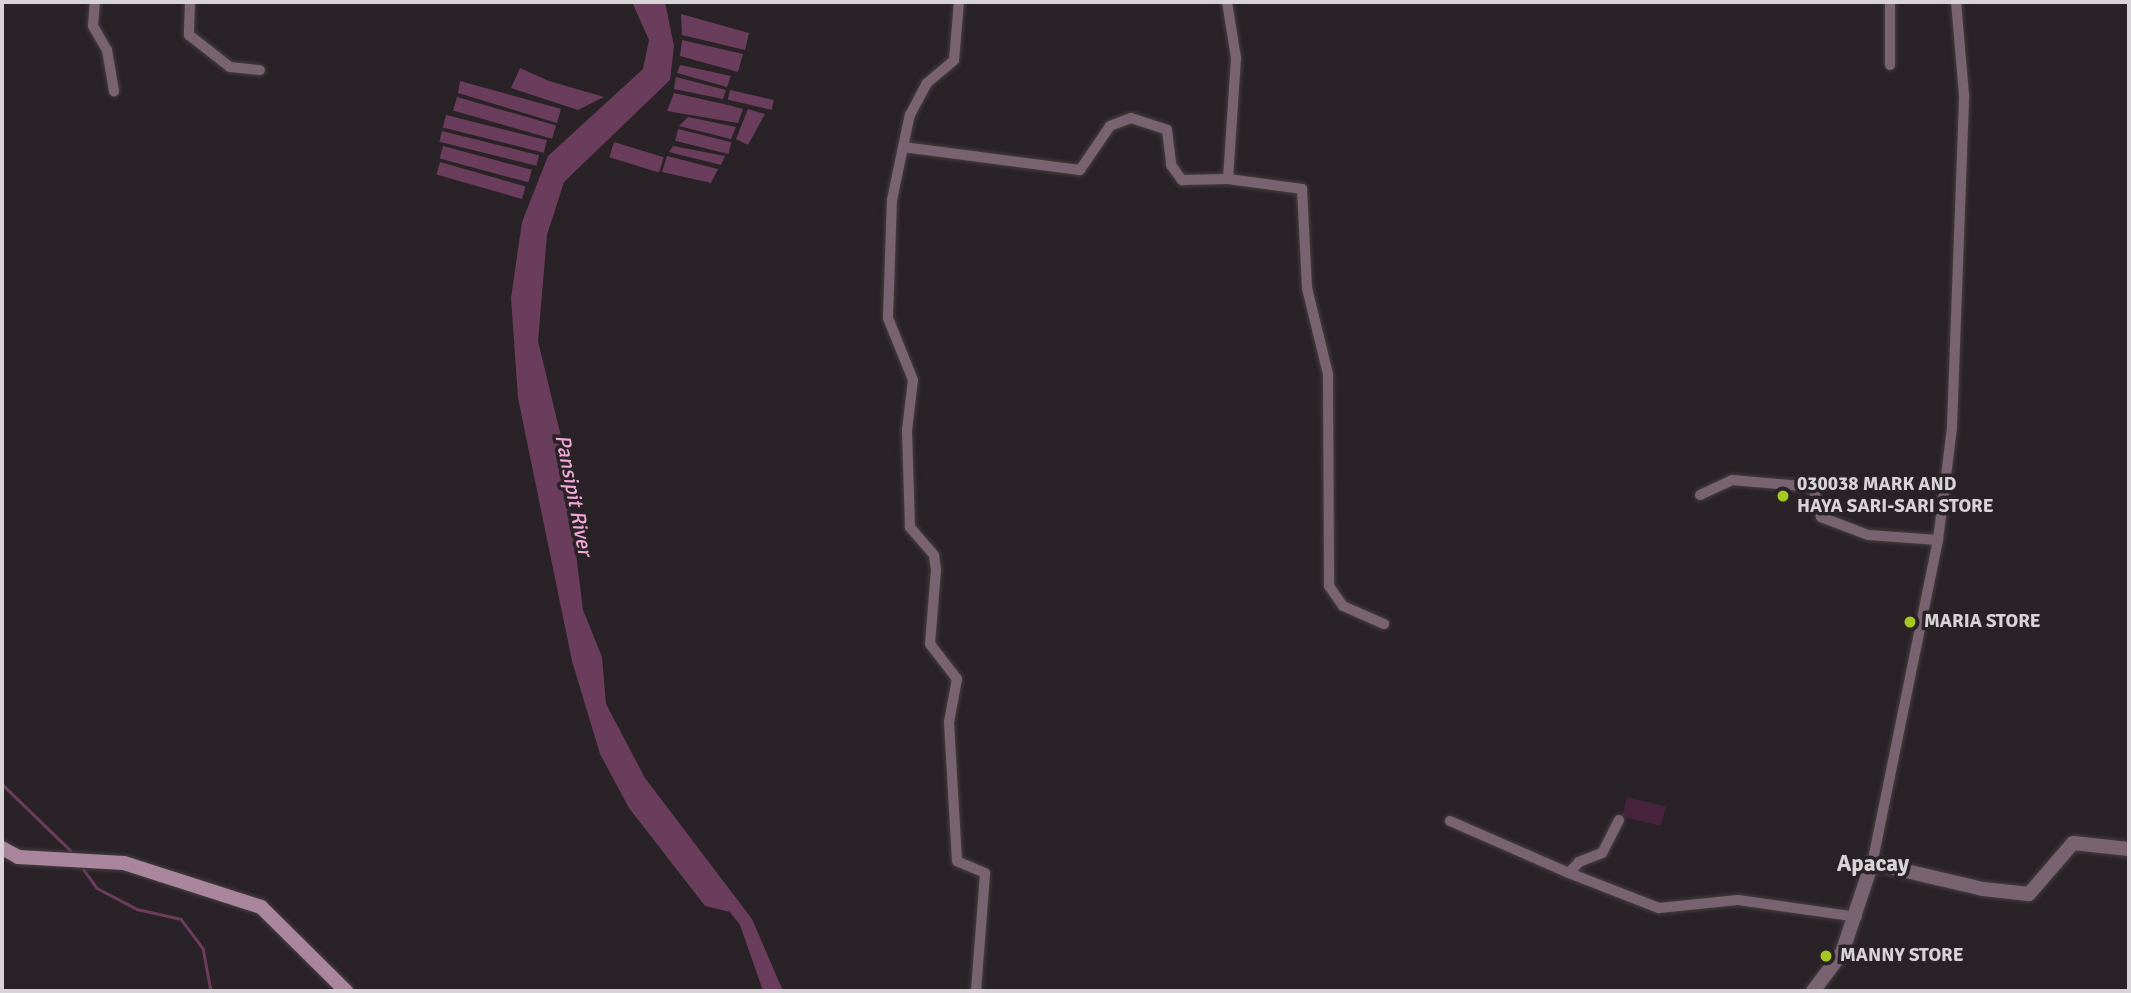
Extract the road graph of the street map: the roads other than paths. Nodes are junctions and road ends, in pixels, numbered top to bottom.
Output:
1 (95, 2) edge
2 (190, 2) edge
3 (959, 2) edge
4 (1227, 2) edge
5 (1890, 2) edge
6 (1956, 2) edge
7 (1890, 65) dead end
8 (260, 70) dead end
9 (114, 91) dead end
10 (903, 147) junction
11 (1228, 179) junction
12 (1700, 495) dead end
13 (1938, 540) junction
14 (1384, 624) dead end
15 (1619, 820) dead end
16 (1450, 821) dead end
17 (2, 848) edge
18 (2129, 849) edge
19 (1872, 863) junction
20 (1569, 873) junction
21 (1857, 917) junction
22 (346, 991) edge
23 (976, 991) edge
24 (1813, 991) edge

1 - 9 street
2 - 8 street
3 - 10 street
4 - 11 street
5 - 7 street
6 - 13 street
10 - 11 street
10 - 23 street
11 - 14 street
12 - 13 street
13 - 19 street
15 - 20 street
16 - 20 street
17 - 22 main road
18 - 19 street
19 - 21 street
20 - 21 street
21 - 24 street

